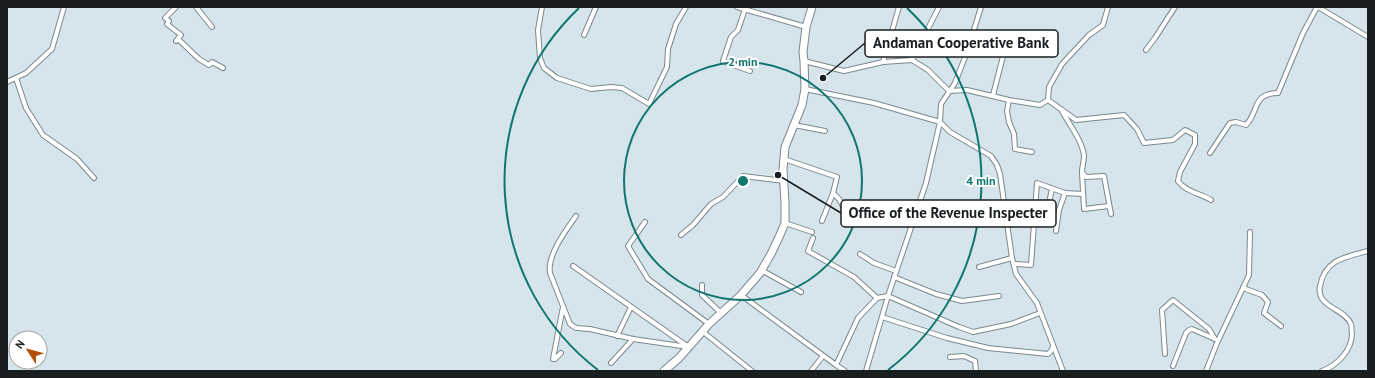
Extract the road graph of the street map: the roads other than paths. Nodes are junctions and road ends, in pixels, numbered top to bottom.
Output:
1 (64, 7) edge
2 (176, 7) edge
3 (196, 7) edge
4 (542, 7) edge
5 (596, 7) edge
6 (686, 7) edge
7 (737, 7) edge
8 (807, 7) edge
9 (812, 7) edge
10 (899, 7) edge
11 (939, 7) edge
12 (981, 7) edge
13 (1108, 7) edge
14 (1175, 7) edge
15 (1317, 7) edge
16 (745, 9) junction
17 (807, 24) junction
18 (212, 27) dead end
19 (1001, 34) dead end
20 (584, 35) dead end
21 (1368, 37) edge
22 (1146, 50) dead end
23 (912, 60) junction
24 (804, 61) junction
25 (883, 62) junction
26 (223, 68) dead end
27 (750, 71) dead end
28 (16, 78) junction
29 (7, 82) edge
30 (805, 89) junction
31 (949, 91) junction
32 (993, 96) junction
33 (1009, 100) junction
34 (1048, 100) junction
35 (1061, 109) junction
36 (940, 122) junction
37 (794, 125) junction
38 (825, 131) dead end
39 (1032, 152) dead end
40 (1210, 153) dead end
41 (784, 159) junction
42 (1082, 172) junction
43 (94, 178) dead end
44 (784, 181) junction
45 (1052, 189) junction
46 (833, 193) junction
47 (1065, 193) junction
48 (1083, 194) junction
49 (1050, 198) dead end
50 (1211, 200) dead end
51 (1109, 206) junction
52 (1111, 214) dead end
53 (576, 216) dead end
54 (1006, 217) junction
55 (870, 218) dead end
56 (822, 221) dead end
57 (645, 222) dead end
58 (1035, 222) junction
59 (785, 223) junction
60 (1056, 231) dead end
61 (812, 232) dead end
62 (1250, 232) dead end
63 (681, 235) dead end
64 (813, 238) dead end
65 (1368, 251) edge
66 (860, 254) dead end
67 (1012, 258) junction
68 (1014, 264) junction
69 (573, 266) dead end
70 (979, 267) dead end
71 (761, 270) junction
72 (896, 271) junction
73 (894, 277) junction
74 (702, 285) dead end
75 (1243, 288) junction
76 (801, 292) dead end
77 (741, 295) junction
78 (888, 296) junction
79 (999, 296) dead end
80 (876, 298) junction
81 (564, 307) junction
82 (631, 307) junction
83 (721, 313) junction
84 (1040, 313) junction
85 (882, 317) junction
86 (709, 324) junction
87 (1280, 326) dead end
88 (702, 331) junction
89 (616, 336) junction
90 (632, 340) junction
91 (1216, 341) junction
92 (1053, 346) junction
93 (688, 347) junction
94 (561, 353) dead end
95 (1165, 354) dead end
96 (823, 356) junction
97 (950, 357) dead end
98 (611, 363) dead end
99 (836, 365) junction
100 (1173, 366) dead end
101 (664, 371) edge
102 (752, 371) edge
103 (811, 371) edge
104 (845, 371) edge
105 (866, 371) edge
106 (976, 371) edge
107 (1063, 371) edge
108 (1206, 371) edge
109 (1322, 371) edge

1 - 28 street
2 - 26 street
3 - 18 street
4 - 6 street
5 - 20 street
7 - 16 street
8 - 17 highway
9 - 17 highway
10 - 25 street
11 - 23 street
12 - 31 street
13 - 34 street
14 - 22 street
15 - 21 street
15 - 40 street
16 - 17 street
16 - 27 street
17 - 24 highway
19 - 32 street
23 - 25 street
23 - 31 street
24 - 25 street
24 - 30 highway
28 - 29 street
28 - 43 street
30 - 36 street
30 - 37 highway
31 - 32 street
31 - 36 street
32 - 33 street
33 - 34 street
33 - 39 street
34 - 35 street
35 - 42 street
35 - 50 street
36 - 54 street
36 - 72 street
37 - 38 street
37 - 41 highway
41 - 44 highway
41 - 46 street
42 - 48 street
42 - 51 street
44 - 59 highway
44 - 63 street
45 - 47 street
45 - 49 street
45 - 58 street
46 - 55 street
46 - 56 street
47 - 48 street
47 - 60 street
48 - 51 street
51 - 52 street
53 - 81 street
54 - 58 street
54 - 67 street
57 - 86 street
58 - 68 street
59 - 61 street
59 - 71 highway
62 - 75 street
64 - 80 street
65 - 109 street
66 - 72 street
67 - 68 street
67 - 70 street
68 - 84 street
69 - 82 street
71 - 76 street
71 - 77 highway
72 - 73 street
73 - 78 street
73 - 79 street
74 - 83 street
75 - 87 street
75 - 91 street
77 - 83 highway
77 - 96 street
78 - 80 street
78 - 84 street
78 - 85 street
80 - 99 street
81 - 89 street
81 - 94 street
82 - 89 street
82 - 93 street
83 - 86 highway
84 - 92 street
85 - 92 street
85 - 105 street
86 - 88 highway
88 - 93 highway
88 - 102 street
89 - 90 street
90 - 93 street
90 - 98 street
91 - 95 street
91 - 100 street
91 - 108 street
92 - 107 street
93 - 101 highway
96 - 99 street
96 - 103 street
97 - 106 street
99 - 104 street

